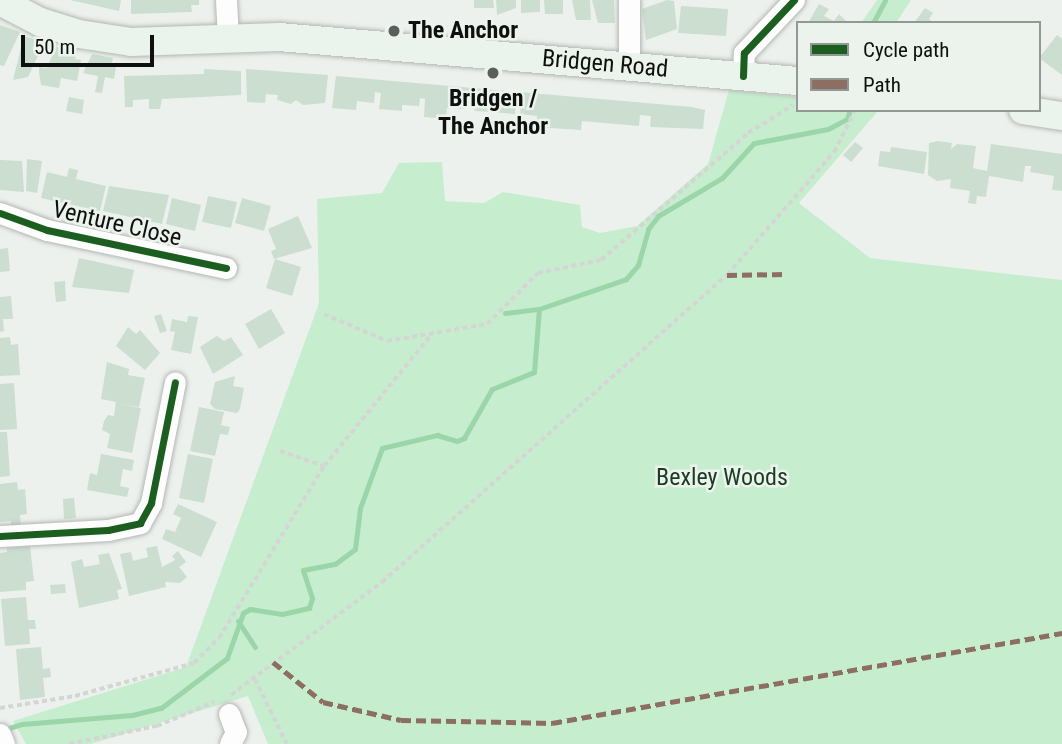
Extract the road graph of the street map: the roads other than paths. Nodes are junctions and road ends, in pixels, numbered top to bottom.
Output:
1 (226, 0) edge
2 (629, 0) edge
3 (794, 0) edge
4 (0, 1) edge
5 (228, 36) junction
6 (629, 65) junction
7 (743, 76) junction
8 (796, 81) edge
9 (1036, 112) edge
10 (1062, 116) edge
11 (0, 214) edge
12 (226, 268) dead end
13 (175, 382) dead end
14 (0, 536) edge
15 (229, 714) dead end
16 (230, 744) edge

1 - 5 street
2 - 6 street
3 - 7 street
4 - 5 main road, Bridgen Road
5 - 6 main road, Bridgen Road
6 - 7 main road, Bridgen Road
7 - 8 main road, Bridgen Road
9 - 10 main road
11 - 12 street, Venture Close
13 - 14 street
15 - 16 street

